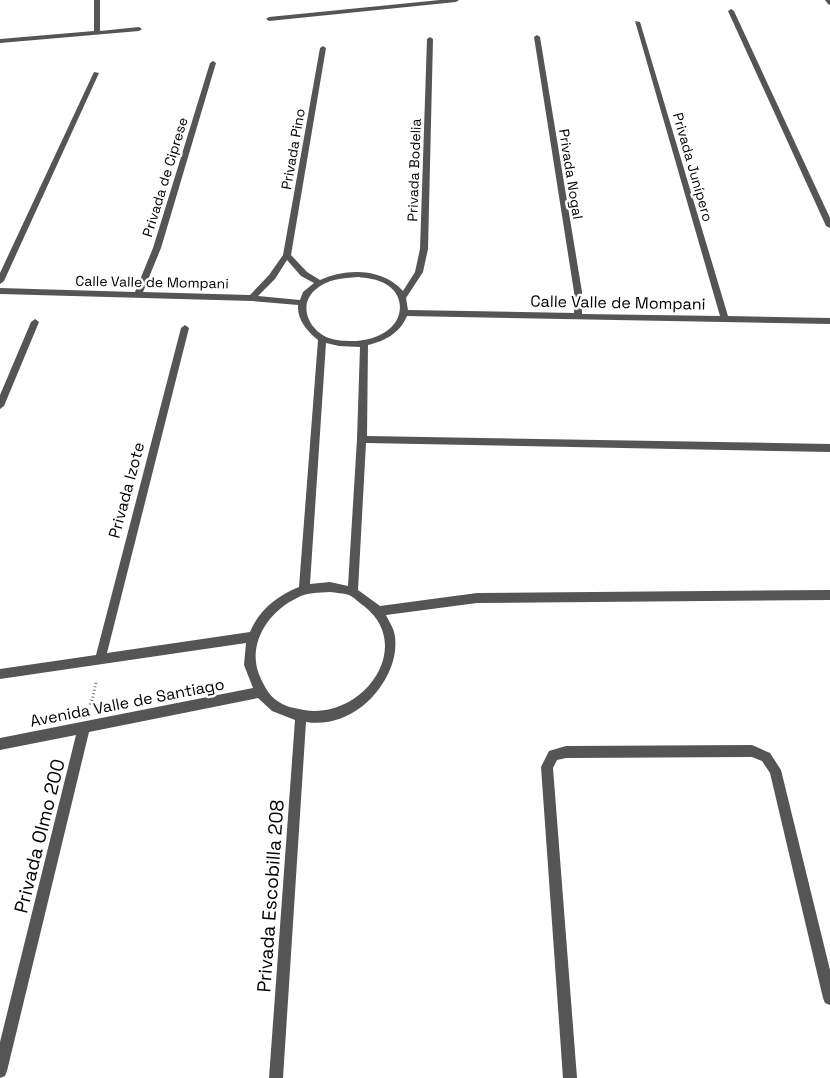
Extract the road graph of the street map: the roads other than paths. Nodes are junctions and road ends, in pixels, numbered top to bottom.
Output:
1 (97, 0) edge
2 (456, 0) edge
3 (828, 0) edge
4 (830, 3) edge
5 (731, 10) dead end
6 (269, 19) dead end
7 (637, 22) dead end
8 (139, 30) dead end
9 (97, 33) junction
10 (537, 37) dead end
11 (430, 39) dead end
12 (0, 41) edge
13 (323, 48) dead end
14 (212, 63) dead end
15 (96, 73) dead end
16 (830, 226) edge
17 (286, 255) junction
18 (0, 281) edge
19 (320, 283) junction
20 (0, 292) edge
21 (138, 295) junction
22 (403, 297) junction
23 (252, 298) junction
24 (302, 302) junction
25 (405, 313) junction
26 (578, 316) junction
27 (725, 319) junction
28 (830, 321) edge
29 (35, 322) dead end
30 (185, 328) dead end
31 (322, 339) junction
32 (364, 344) junction
33 (0, 406) edge
34 (362, 439) junction
35 (830, 448) edge
36 (304, 590) junction
37 (353, 592) junction
38 (830, 595) edge
39 (379, 611) junction
40 (253, 636) junction
41 (100, 660) junction
42 (0, 674) edge
43 (261, 692) junction
44 (301, 717) junction
45 (84, 727) junction
46 (0, 744) edge
47 (830, 998) edge
48 (0, 1071) edge
49 (276, 1078) edge
50 (570, 1078) edge

1 - 9 street
2 - 6 street
3 - 4 street
5 - 16 street
7 - 27 street, Privada Junípero
8 - 9 street
9 - 12 street
10 - 26 street, Privada Nogal
11 - 22 street, Privada Bodelia
13 - 17 street, Privada Pino
14 - 21 street, Privada de Ciprese
15 - 18 street
17 - 19 street
17 - 23 street
19 - 22 street
19 - 24 street
20 - 21 street, Calle Valle de Mompani
21 - 23 street, Calle Valle de Mompani
22 - 25 street
23 - 24 street, Calle Valle de Mompani
24 - 31 street
25 - 26 street, Calle Valle de Mompani
25 - 32 street
26 - 27 street, Calle Valle de Mompani
27 - 28 street, Calle Valle de Mompani
29 - 33 street
30 - 41 street, Privada Izote
31 - 32 street
31 - 36 street
32 - 34 street
34 - 35 street
34 - 37 street
36 - 37 street
36 - 40 street
37 - 39 street
38 - 39 street
39 - 44 street
40 - 41 street
40 - 43 street
41 - 42 street
43 - 44 street
43 - 45 street, Avenida Valle de Santiago
44 - 49 street, Privada Escobilla 208
45 - 46 street, Avenida Valle de Santiago
45 - 48 street, Privada Olmo 200
47 - 50 street

